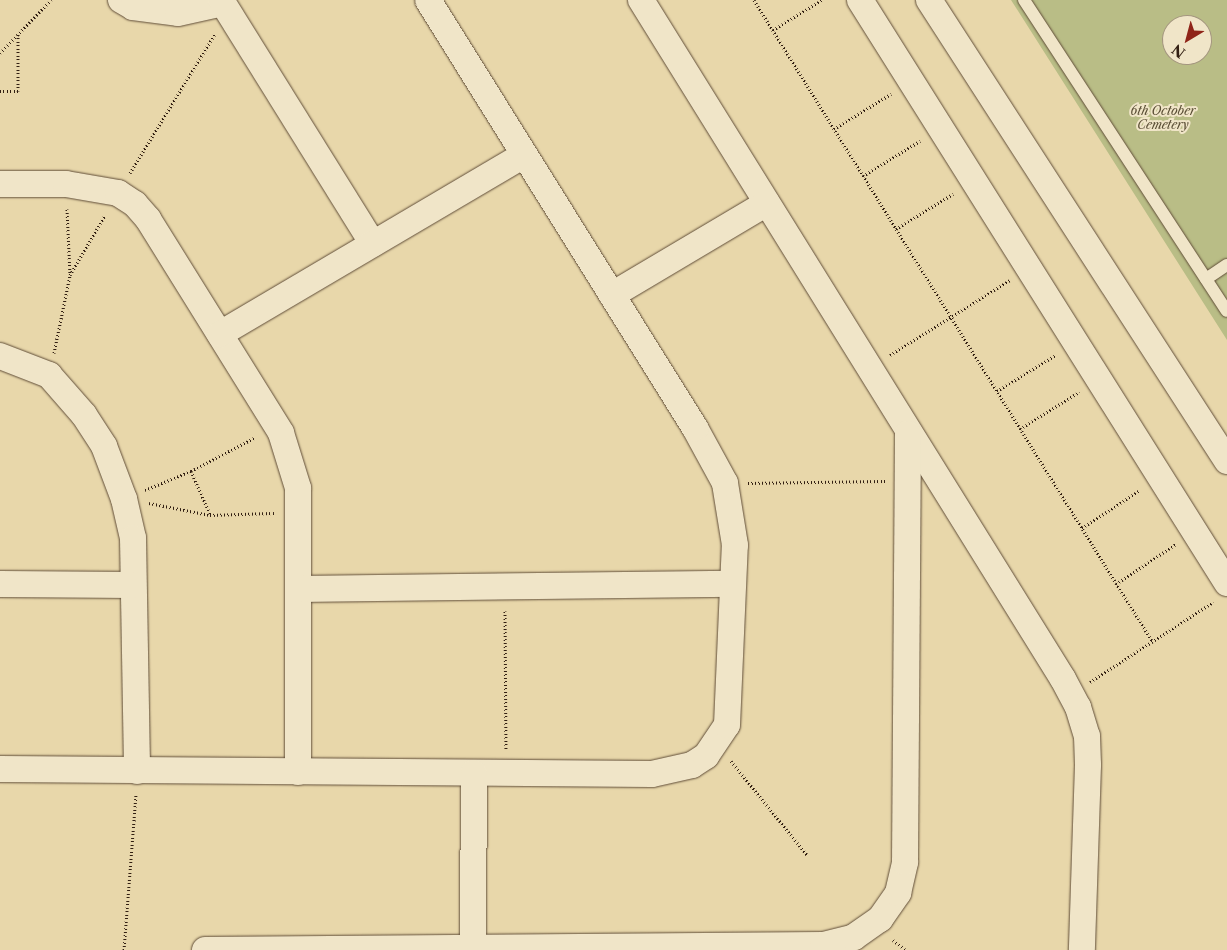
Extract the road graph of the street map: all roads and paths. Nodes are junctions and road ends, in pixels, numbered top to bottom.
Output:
1 (51, 0) edge
2 (121, 0) edge
3 (428, 0) edge
4 (641, 0) edge
5 (754, 0) edge
6 (822, 0) edge
7 (860, 0) edge
8 (929, 0) edge
9 (1024, 0) edge
10 (224, 5) edge
11 (773, 30) junction
12 (18, 34) junction
13 (0, 53) edge
14 (912, 82) junction
15 (0, 91) edge
16 (941, 128) junction
17 (834, 130) junction
18 (524, 155) junction
19 (863, 176) junction
20 (974, 181) junction
21 (0, 184) edge
22 (66, 184) junction
23 (118, 193) junction
24 (766, 203) junction
25 (896, 230) junction
26 (373, 244) junction
27 (1227, 265) edge
28 (1029, 268) junction
29 (70, 275) junction
30 (1206, 279) junction
31 (612, 295) junction
32 (1227, 311) edge
33 (951, 317) junction
34 (220, 334) junction
35 (1076, 342) junction
36 (0, 356) edge
37 (868, 368) junction
38 (49, 376) junction
39 (1099, 380) junction
40 (996, 391) junction
41 (277, 426) junction
42 (1020, 429) junction
43 (908, 434) junction
44 (1227, 461) edge
45 (191, 471) junction
46 (1160, 477) junction
47 (908, 480) junction
48 (725, 483) junction
49 (124, 498) junction
50 (298, 513) junction
51 (210, 514) junction
52 (1082, 528) junction
53 (1195, 532) junction
54 (0, 584) edge
55 (733, 584) junction
56 (1116, 584) junction
57 (133, 585) junction
58 (504, 587) junction
59 (298, 589) junction
60 (1223, 590) edge
61 (1152, 641) junction
62 (1071, 694) junction
63 (716, 743) junction
64 (0, 769) edge
65 (137, 771) junction
66 (298, 772) junction
67 (474, 773) junction
68 (506, 773) junction
69 (808, 856) dead end
70 (474, 948) junction
71 (634, 948) edge
72 (124, 950) edge
73 (205, 950) edge
74 (1082, 950) edge

1 - 12 path
2 - 10 street
3 - 18 street
4 - 24 street
5 - 11 path
6 - 11 path
7 - 14 street
8 - 44 street
9 - 30 lane
10 - 23 path
10 - 26 street
11 - 17 path
12 - 13 path
12 - 15 path
14 - 16 street
14 - 17 path
16 - 19 path
16 - 20 street
17 - 19 path
18 - 26 street
18 - 31 street
19 - 25 path
20 - 25 path
20 - 28 street
21 - 22 street
22 - 23 street
22 - 29 path
23 - 29 path
23 - 34 street
24 - 31 street
24 - 37 street
25 - 33 path
26 - 34 street
27 - 30 lane
28 - 33 path
28 - 35 street
29 - 38 path
30 - 32 lane
31 - 48 street
33 - 37 path
33 - 40 path
34 - 41 street
35 - 39 street
35 - 40 path
36 - 38 street
37 - 43 street
38 - 49 street
39 - 42 path
39 - 46 street
40 - 42 path
41 - 45 path
41 - 50 street
42 - 52 path
43 - 47 street
43 - 62 street
45 - 49 path
45 - 51 path
46 - 52 path
46 - 53 street
47 - 48 path
47 - 71 street
48 - 55 street
49 - 51 path
49 - 57 street
50 - 51 path
50 - 59 street
52 - 56 path
53 - 56 path
53 - 60 street
54 - 57 street
55 - 58 street
55 - 63 street
56 - 61 path
57 - 65 street
58 - 59 street
58 - 68 path
59 - 66 street
60 - 61 path
61 - 62 path
62 - 74 street
63 - 68 street
63 - 69 path
64 - 65 street
65 - 66 street
65 - 72 path
66 - 67 street
67 - 68 street
67 - 70 street
70 - 71 street
70 - 73 street

